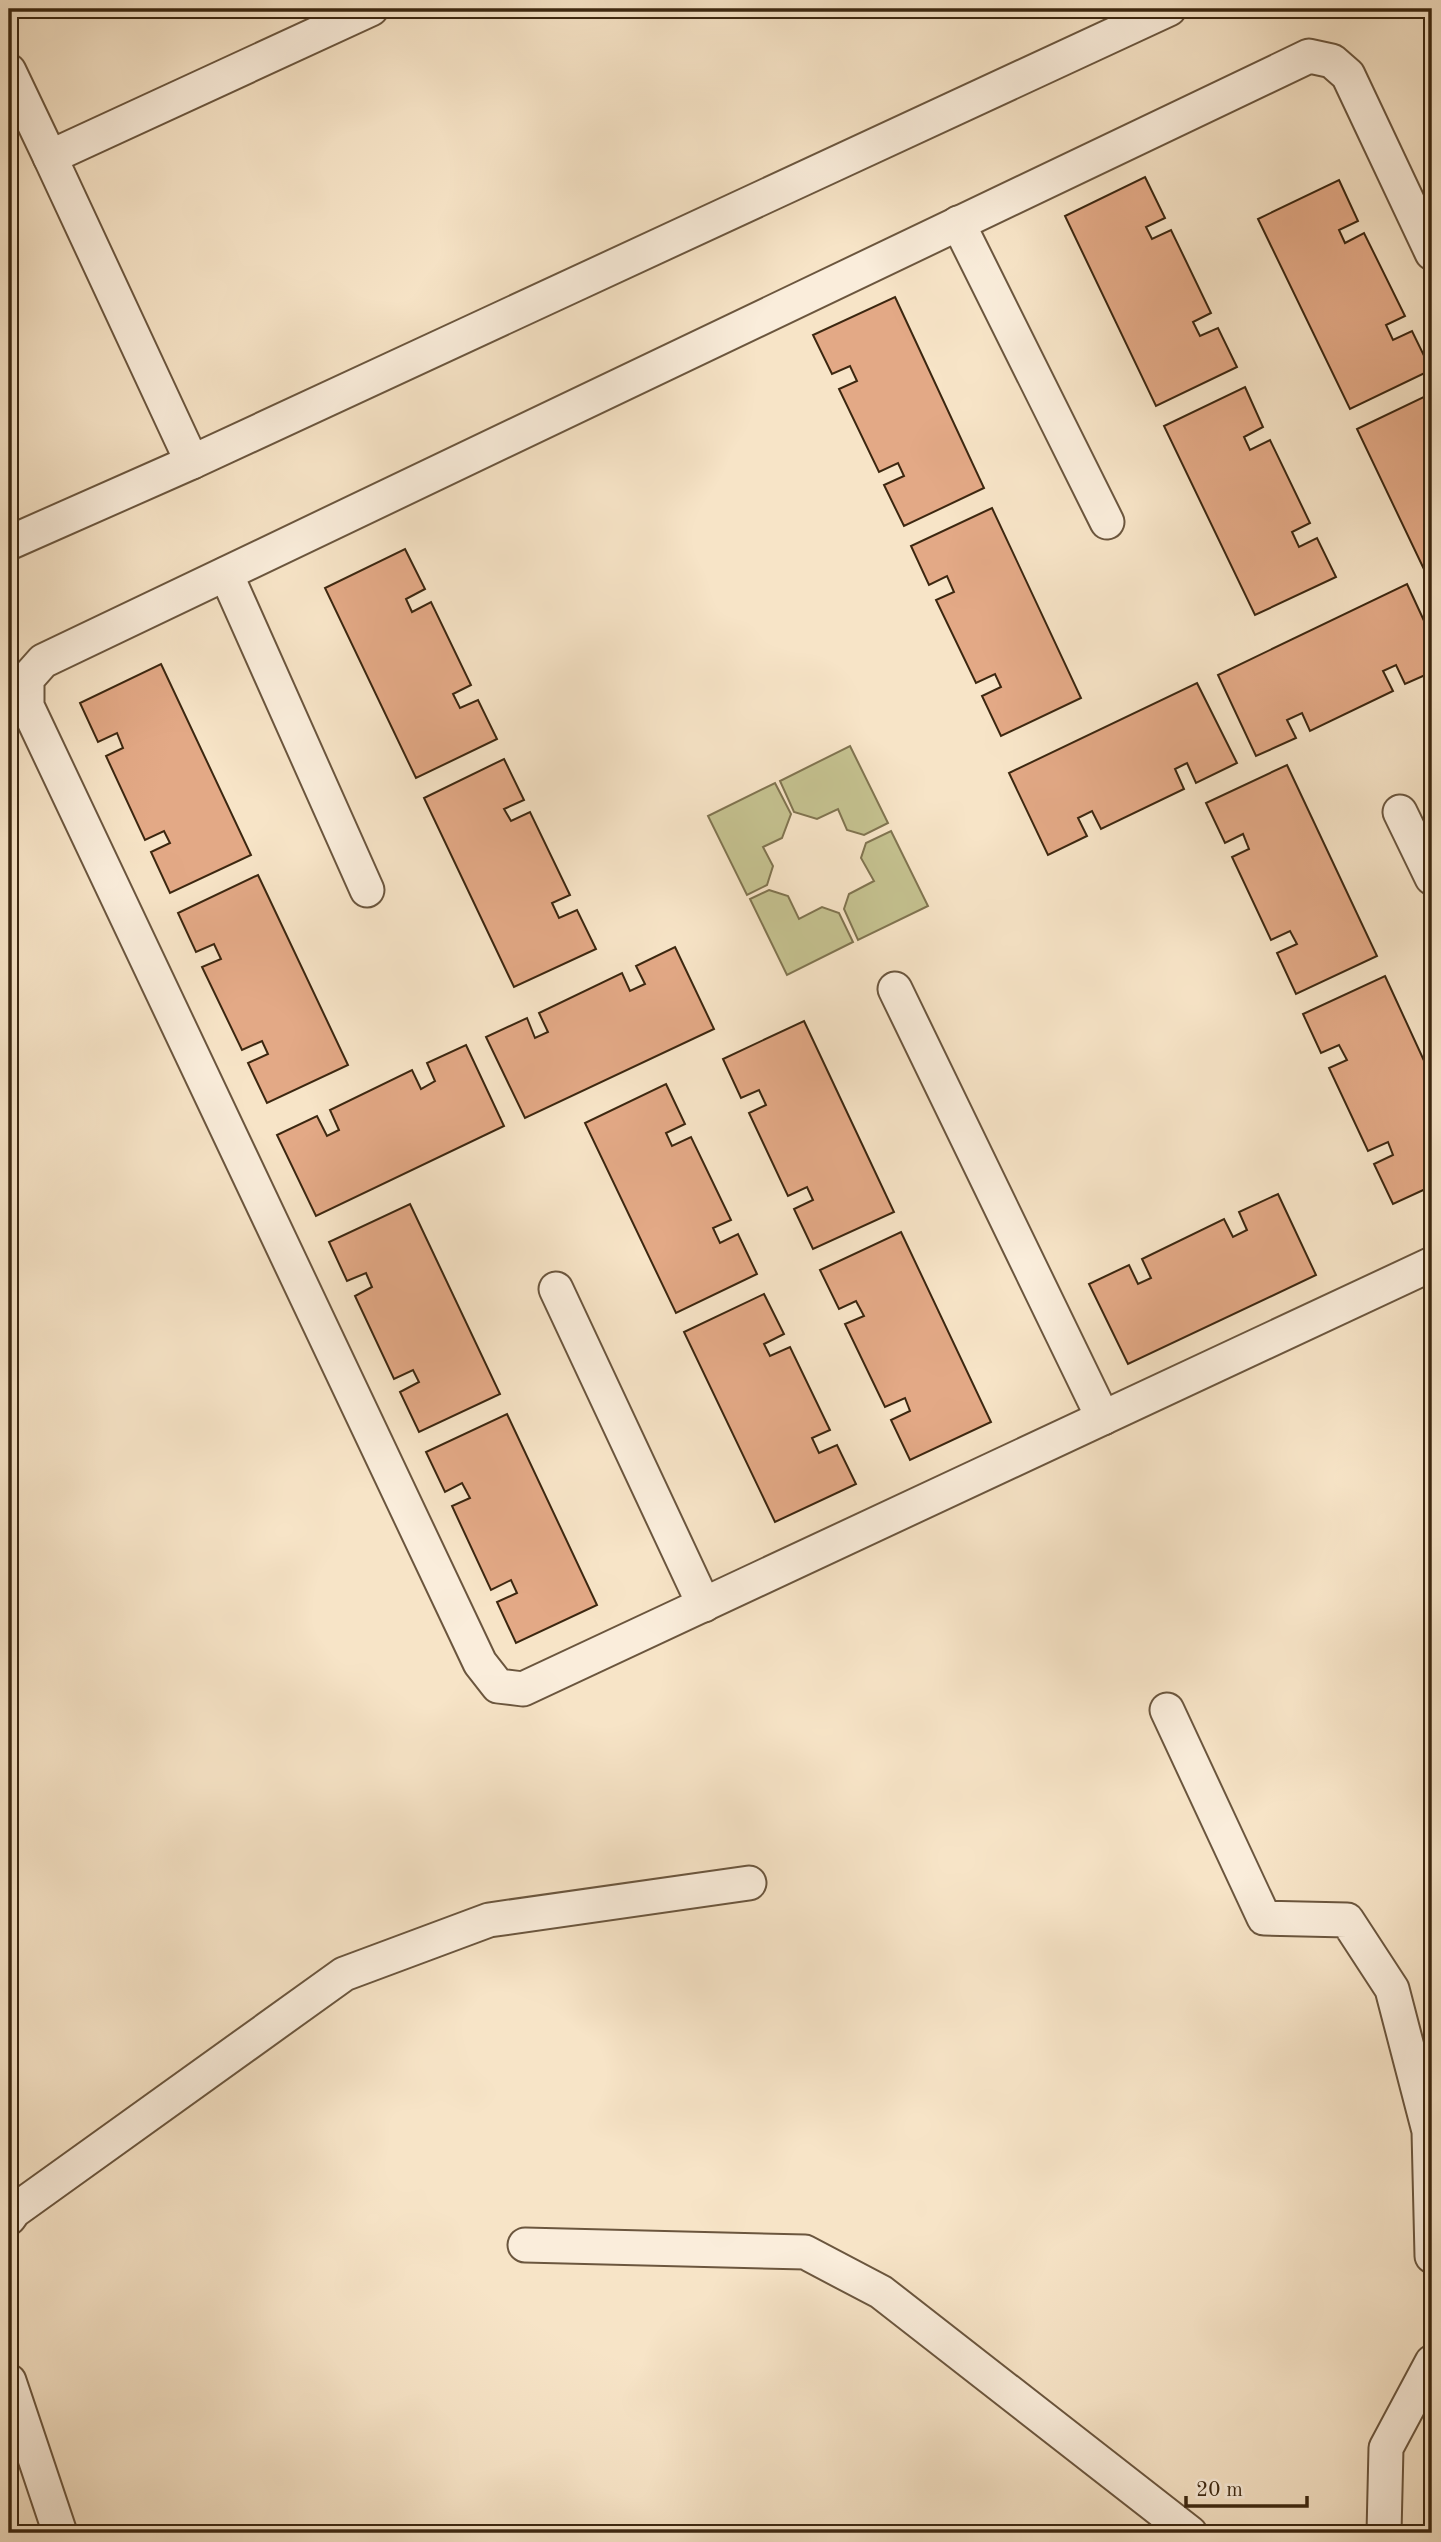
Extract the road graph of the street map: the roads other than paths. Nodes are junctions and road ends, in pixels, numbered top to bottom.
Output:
1 (1169, 9) edge
2 (362, 11) edge
3 (9, 71) edge
4 (50, 157) junction
5 (958, 223) junction
6 (1432, 254) edge
7 (192, 462) junction
8 (1107, 522) dead end
9 (9, 542) edge
10 (226, 574) junction
11 (1400, 812) dead end
12 (1432, 878) edge
13 (367, 890) dead end
14 (895, 989) dead end
15 (1432, 1264) edge
16 (556, 1289) dead end
17 (1103, 1418) junction
18 (704, 1605) junction
19 (1167, 1710) dead end
20 (749, 1883) dead end
21 (9, 2218) edge
22 (525, 2245) dead end
23 (1432, 2256) edge
24 (1432, 2362) edge
25 (9, 2381) edge
26 (60, 2533) edge
27 (1190, 2533) edge
28 (1384, 2533) edge

1 - 7 street
2 - 4 street
3 - 4 street
4 - 7 street
5 - 6 street
5 - 8 street
5 - 10 street
7 - 9 street
10 - 13 street
10 - 18 street
11 - 12 street
14 - 17 street
15 - 17 street
16 - 18 street
17 - 18 street
19 - 23 street
20 - 21 street
22 - 27 street
24 - 28 street
25 - 26 street

